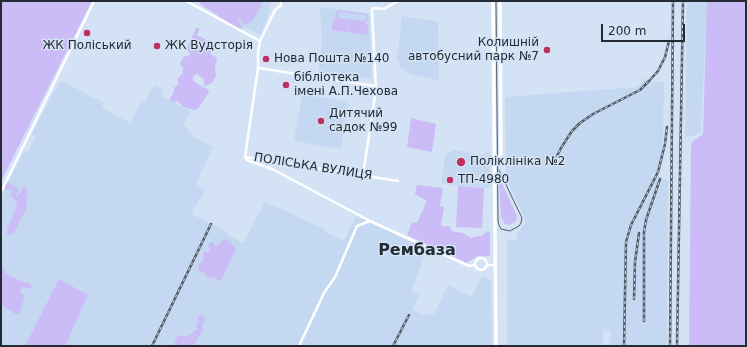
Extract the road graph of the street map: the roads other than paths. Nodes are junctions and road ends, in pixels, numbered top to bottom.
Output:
1 (94, 1) edge
2 (186, 1) edge
3 (281, 1) edge
4 (398, 1) edge
5 (493, 1) edge
6 (500, 1) edge
7 (260, 41) junction
8 (258, 68) junction
9 (376, 86) junction
10 (245, 157) junction
11 (494, 163) junction
12 (363, 175) junction
13 (398, 181) dead end
14 (1, 192) edge
15 (370, 221) junction
16 (475, 265) junction
17 (487, 265) junction
18 (495, 265) junction
19 (299, 346) edge
20 (496, 346) edge

1 - 14 street
2 - 7 street
3 - 7 street, ПОЛІСЬКА ВУЛИЦЯ
4 - 9 street
5 - 11 main road
6 - 11 main road
7 - 8 street, ПОЛІСЬКА ВУЛИЦЯ
8 - 9 street
8 - 10 street, ПОЛІСЬКА ВУЛИЦЯ
9 - 12 street
10 - 12 street, ПОЛІСЬКА ВУЛИЦЯ
10 - 15 street
11 - 18 main road
12 - 13 street, ПОЛІСЬКА ВУЛИЦЯ
15 - 16 street
15 - 19 street
16 - 17 street
16 - 17 street
17 - 18 street
18 - 20 main road

